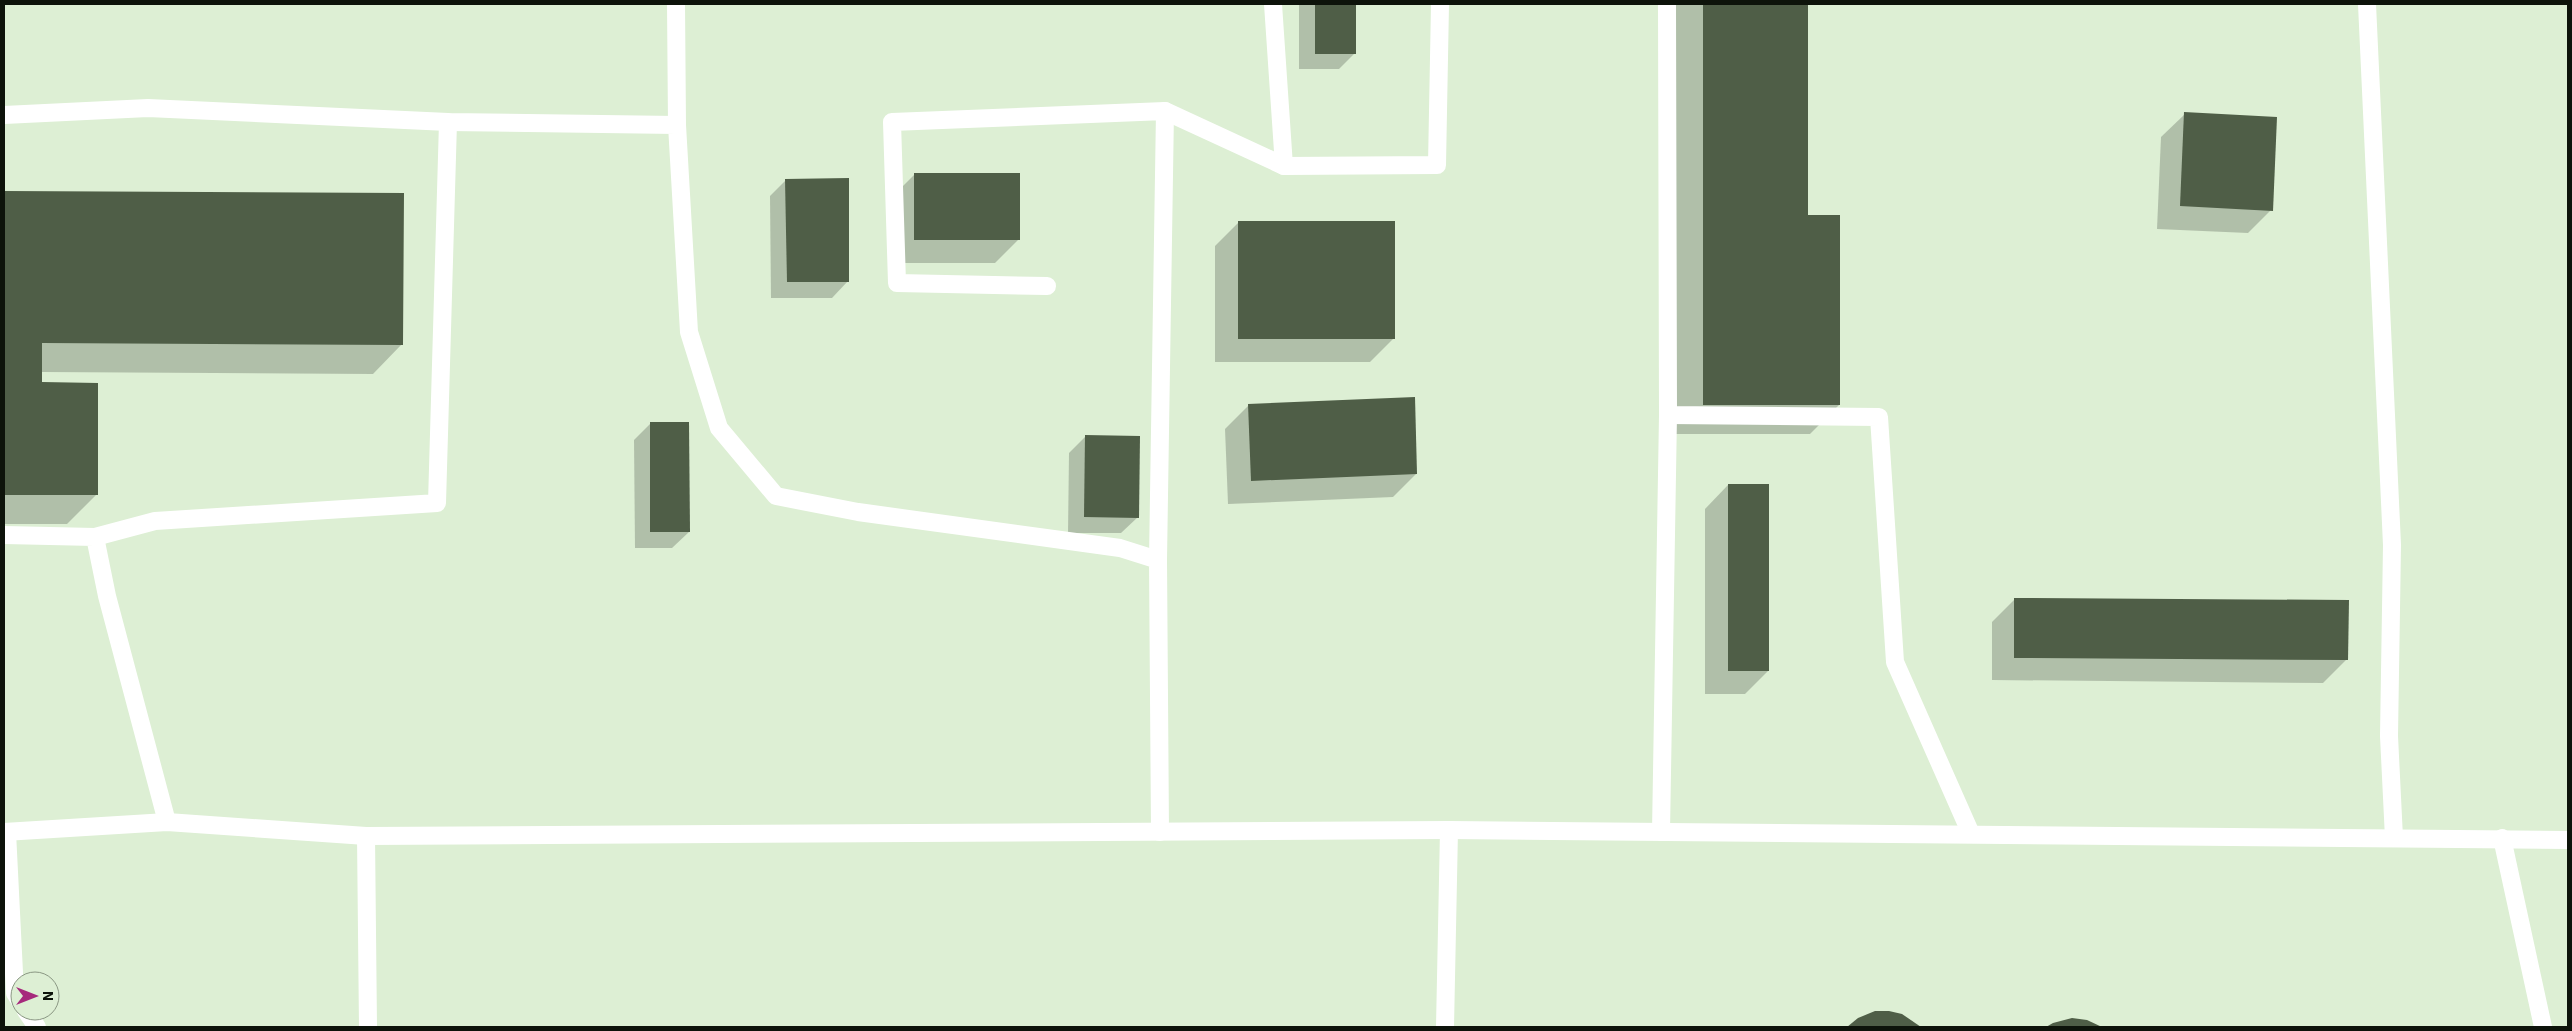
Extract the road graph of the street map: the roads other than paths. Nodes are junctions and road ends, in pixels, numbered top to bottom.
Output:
1 (676, 4) edge
2 (1273, 4) edge
3 (1440, 4) edge
4 (1667, 4) edge
5 (2367, 4) edge
6 (1165, 112) junction
7 (4, 115) edge
8 (448, 122) junction
9 (677, 125) junction
10 (1284, 166) junction
11 (1047, 286) dead end
12 (1668, 414) junction
13 (4, 535) edge
14 (95, 537) junction
15 (1158, 560) junction
16 (167, 822) junction
17 (1449, 830) junction
18 (5, 832) edge
19 (1160, 832) junction
20 (1661, 832) junction
21 (1971, 834) junction
22 (366, 836) junction
23 (2394, 838) junction
24 (2502, 838) junction
25 (2568, 840) edge
26 (14, 971) edge
27 (368, 1027) edge
28 (1445, 1027) edge
29 (2544, 1027) edge

1 - 9 lane
2 - 10 lane
3 - 10 lane
4 - 12 lane
5 - 23 lane
6 - 10 lane
6 - 11 lane
6 - 15 lane
7 - 8 lane
8 - 9 lane
8 - 14 lane
9 - 15 lane
12 - 20 lane
12 - 21 lane
13 - 14 lane
14 - 16 lane
15 - 19 lane
16 - 18 lane
16 - 22 lane
17 - 19 lane
17 - 20 lane
17 - 28 lane
18 - 26 lane
19 - 22 lane
20 - 21 lane
21 - 23 lane
22 - 27 lane
23 - 24 lane
24 - 25 lane
24 - 29 lane

